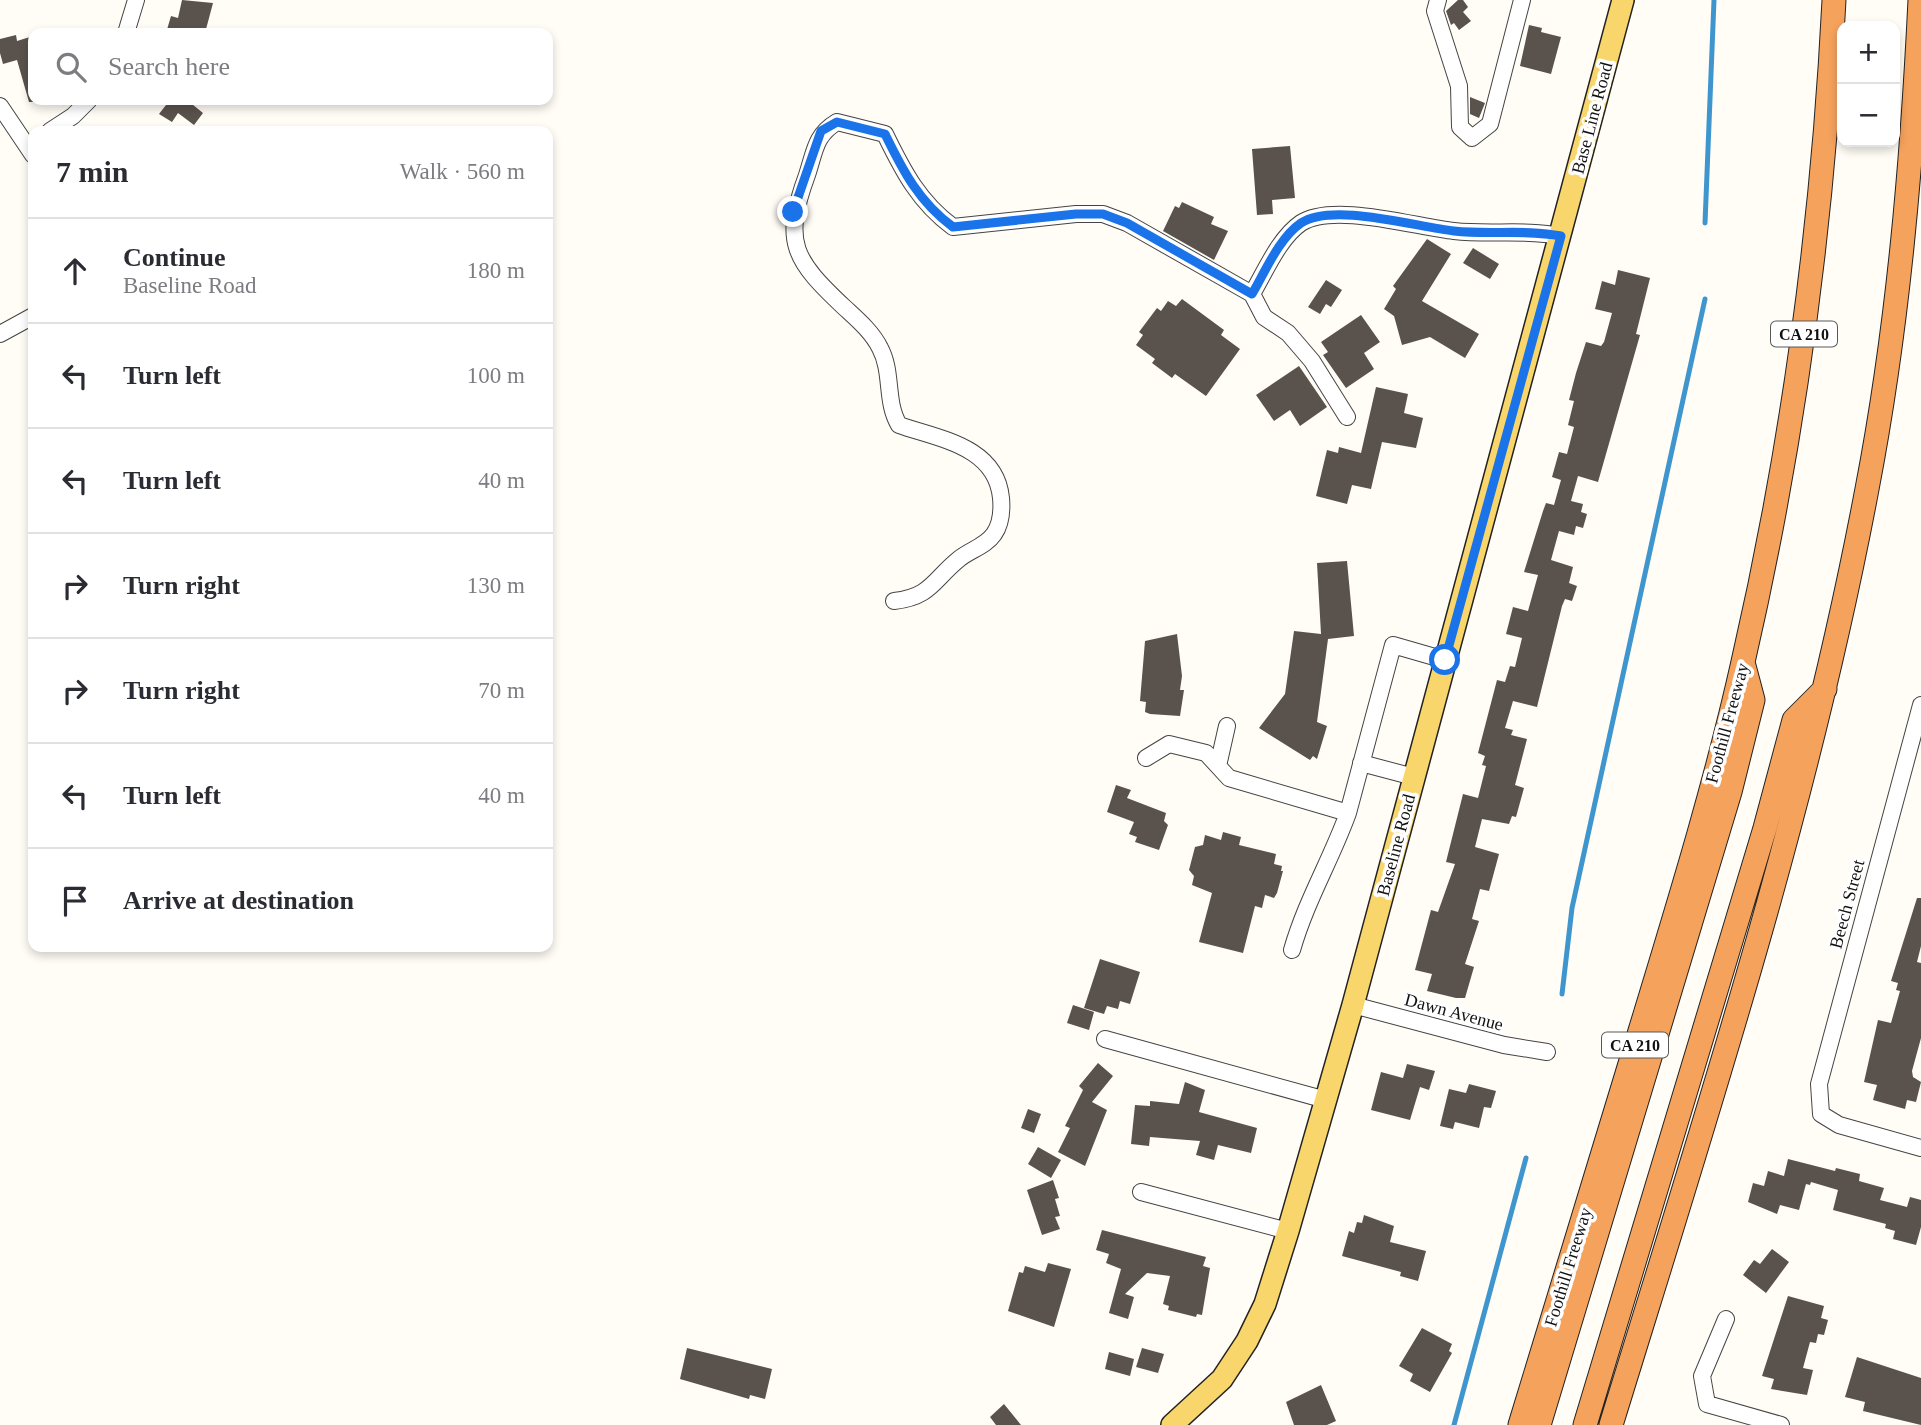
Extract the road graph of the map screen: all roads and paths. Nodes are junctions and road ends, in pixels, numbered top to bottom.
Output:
1 (136, 0) edge
2 (1438, 0) edge
3 (1522, 0) edge
4 (1622, 0) edge
5 (1834, 0) edge
6 (1920, 0) edge
7 (128, 28) edge
8 (83, 105) edge
9 (0, 106) edge
10 (56, 126) edge
11 (28, 143) edge
12 (1561, 236) junction
13 (1252, 294) junction
14 (28, 319) edge
15 (0, 334) edge
16 (1347, 417) dead end
17 (894, 601) dead end
18 (1445, 660) junction
19 (1743, 663) junction
20 (1825, 690) junction
21 (1921, 705) edge
22 (1227, 726) dead end
23 (1146, 758) dead end
24 (1361, 763) junction
25 (1217, 766) junction
26 (1414, 777) junction
27 (1348, 813) junction
28 (1292, 950) dead end
29 (1353, 1004) junction
30 (1105, 1039) dead end
31 (1547, 1052) dead end
32 (1326, 1100) junction
33 (1921, 1148) edge
34 (1141, 1192) dead end
35 (1288, 1231) junction
36 (1726, 1319) dead end
37 (1171, 1425) edge
38 (1520, 1425) edge
39 (1539, 1425) edge
40 (1585, 1425) edge
41 (1611, 1425) edge
42 (1781, 1425) edge

1 - 7 street
2 - 3 street
4 - 12 main road, Base Line Road
5 - 19 highway, Foothill Freeway / CA 210
6 - 20 highway
8 - 10 street
9 - 11 street
12 - 13 street
12 - 18 main road, Baseline Road
13 - 16 street
13 - 17 street
14 - 15 street
18 - 24 street
18 - 26 main road, Baseline Road
19 - 38 highway, Foothill Freeway / CA 210
19 - 39 highway
20 - 40 highway
20 - 41 highway
21 - 33 street, Beech Street
22 - 25 street
23 - 25 street
24 - 26 street
24 - 27 street
25 - 27 street
26 - 29 main road, Baseline Road
27 - 28 street
29 - 31 street, Dawn Avenue
29 - 32 main road, Baseline Road
30 - 32 street
32 - 35 main road, Baseline Road
34 - 35 street
35 - 37 main road, Baseline Road
36 - 42 street

